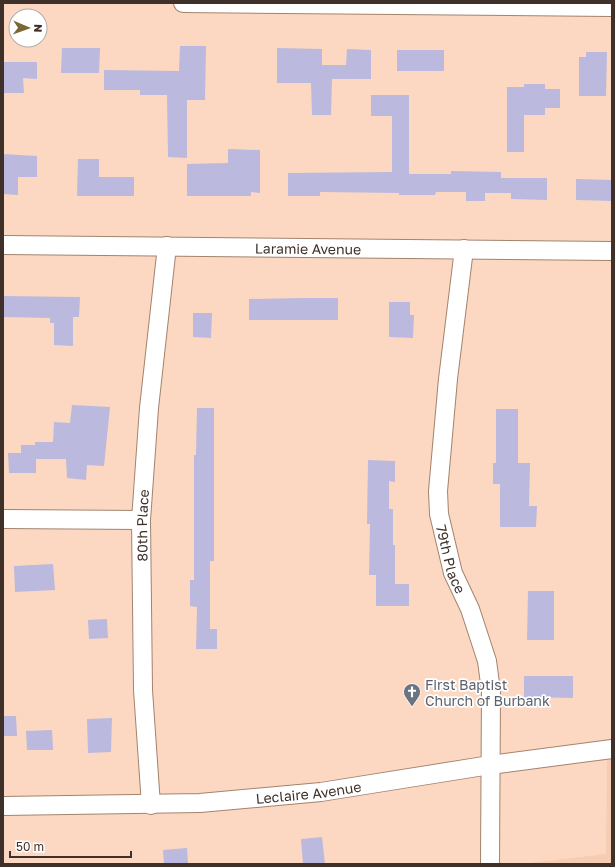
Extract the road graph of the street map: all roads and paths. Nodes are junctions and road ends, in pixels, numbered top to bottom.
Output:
1 (183, 3) edge
2 (612, 7) edge
3 (3, 245) edge
4 (167, 246) junction
5 (464, 249) junction
6 (612, 251) edge
7 (3, 519) edge
8 (142, 520) junction
9 (612, 749) edge
10 (490, 765) junction
11 (151, 805) junction
12 (3, 806) edge
13 (490, 864) edge

1 - 2 street
3 - 4 street, Laramie Avenue
4 - 5 street, Laramie Avenue
4 - 8 street, 80th Place
5 - 6 street, Laramie Avenue
5 - 10 street, 79th Place
7 - 8 street
8 - 11 street, 80th Place
9 - 10 street, Leclaire Avenue
10 - 11 street, Leclaire Avenue
10 - 13 street, 79th Place
11 - 12 street, Leclaire Avenue

